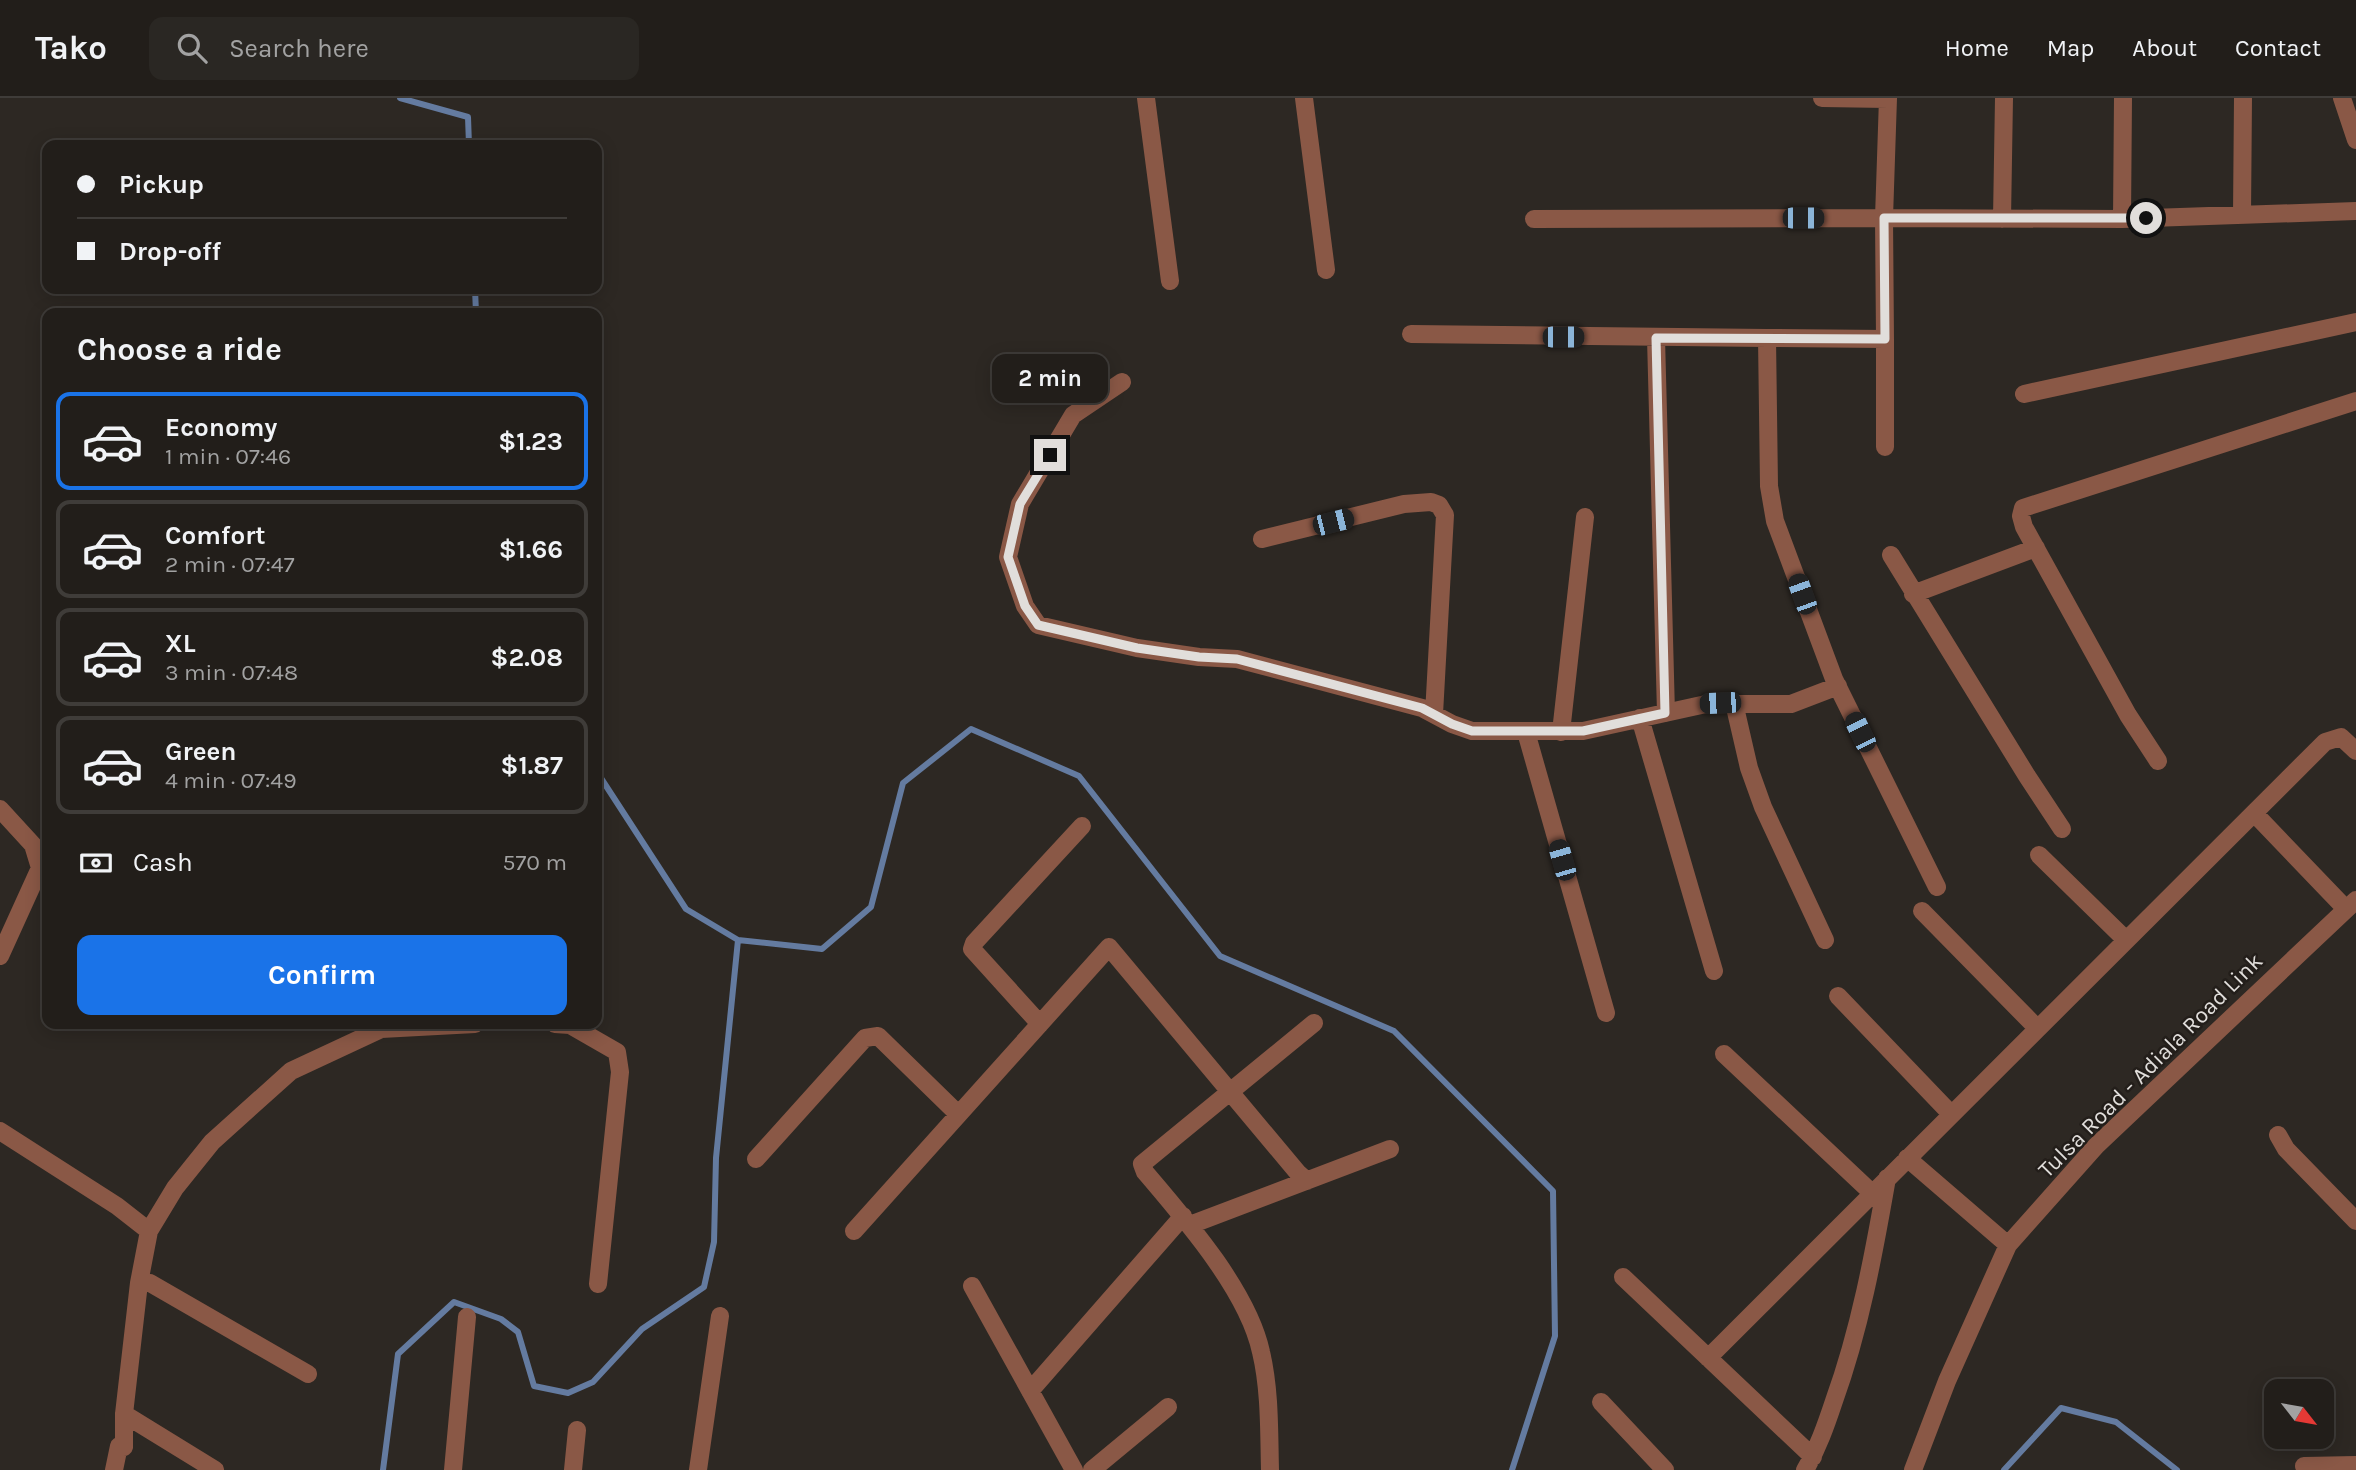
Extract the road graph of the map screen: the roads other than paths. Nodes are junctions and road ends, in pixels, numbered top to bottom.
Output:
1 (1146, 98) edge
2 (1304, 98) edge
3 (1822, 98) edge
4 (2004, 98) edge
5 (2123, 98) edge
6 (2243, 98) edge
7 (2342, 98) edge
8 (1888, 99) edge
9 (2356, 140) edge
10 (2356, 211) edge
11 (2242, 215) junction
12 (1884, 218) junction
13 (1534, 219) dead end
14 (2002, 219) junction
15 (2122, 219) junction
16 (1326, 270) dead end
17 (1170, 281) dead end
18 (2356, 322) edge
19 (1411, 334) dead end
20 (1656, 338) junction
21 (1767, 338) junction
22 (1885, 339) junction
23 (1122, 382) dead end
24 (2024, 394) dead end
25 (2356, 401) edge
26 (1885, 447) dead end
27 (1585, 517) dead end
28 (1262, 539) dead end
29 (2036, 548) junction
30 (1891, 555) dead end
31 (1913, 594) junction
32 (1838, 686) junction
33 (1734, 703) junction
34 (1665, 713) junction
35 (1434, 714) junction
36 (1640, 718) junction
37 (1526, 732) junction
38 (1562, 732) junction
39 (2356, 751) edge
40 (2158, 761) dead end
41 (0, 809) edge
42 (2253, 813) junction
43 (1082, 826) dead end
44 (2062, 829) dead end
45 (2039, 855) dead end
46 (1937, 887) dead end
47 (2351, 904) edge
48 (1922, 911) dead end
49 (1825, 940) dead end
50 (2126, 940) junction
51 (0, 956) edge
52 (1714, 971) dead end
53 (1838, 996) dead end
54 (1606, 1013) dead end
55 (1314, 1023) dead end
56 (1040, 1024) junction
57 (2037, 1028) junction
58 (381, 1029) edge
59 (577, 1029) edge
60 (1724, 1054) dead end
61 (1231, 1091) junction
62 (958, 1114) junction
63 (1951, 1114) junction
64 (0, 1131) edge
65 (2278, 1135) dead end
66 (1391, 1149) dead end
67 (1907, 1158) junction
68 (756, 1159) dead end
69 (1887, 1178) junction
70 (1307, 1181) junction
71 (1872, 1193) junction
72 (1187, 1221) junction
73 (2356, 1221) edge
74 (149, 1231) junction
75 (854, 1231) dead end
76 (2008, 1245) junction
77 (1623, 1277) dead end
78 (139, 1283) junction
79 (598, 1284) dead end
80 (972, 1286) dead end
81 (467, 1317) dead end
82 (720, 1317) dead end
83 (1708, 1358) junction
84 (308, 1374) dead end
85 (1030, 1391) junction
86 (1601, 1402) dead end
87 (1168, 1407) dead end
88 (124, 1414) junction
89 (577, 1430) dead end
90 (1809, 1464) edge
91 (2356, 1465) edge
92 (2304, 1466) dead end
93 (114, 1470) edge
94 (215, 1470) edge
95 (453, 1470) edge
96 (573, 1470) edge
97 (698, 1470) edge
98 (1074, 1470) edge
99 (1092, 1470) edge
100 (1270, 1470) edge
101 (1665, 1470) edge
102 (1913, 1470) edge

1 - 17 street
2 - 16 street
3 - 8 street
4 - 14 street
5 - 15 street
6 - 11 street
7 - 9 street
8 - 12 street
10 - 11 street
11 - 15 street
12 - 13 street
12 - 14 street
12 - 22 street
14 - 15 street
18 - 24 street
19 - 20 street
20 - 21 street
20 - 34 street
21 - 22 street
21 - 32 street
22 - 26 street
23 - 35 street
25 - 29 street
27 - 38 street
28 - 35 street
29 - 31 street
29 - 40 street
30 - 31 street
31 - 44 street
32 - 33 street
32 - 46 street
33 - 34 street
33 - 49 street
34 - 36 street
35 - 37 street
36 - 38 street
36 - 52 street
37 - 38 street
37 - 54 street
39 - 42 street
41 - 51 street
42 - 47 street
42 - 50 street
43 - 56 street
45 - 50 street
47 - 76 street, Tulsa Road - Adiala Road Link
48 - 57 street
50 - 57 street
53 - 63 street
55 - 61 street
56 - 61 street
56 - 62 street
57 - 63 street
58 - 74 street
59 - 79 street
60 - 71 street
61 - 70 street
61 - 72 street
62 - 68 street
62 - 75 street
63 - 67 street
64 - 74 street
65 - 73 street
66 - 70 street
67 - 69 street
67 - 76 street
69 - 71 street
69 - 90 street
70 - 72 street
71 - 83 street
72 - 85 street
72 - 100 street
74 - 78 street
76 - 102 street, Tulsa Road - Adiala Road Link
77 - 83 street
78 - 84 street
78 - 88 street
80 - 85 street
81 - 95 street
82 - 97 street
83 - 90 street
85 - 98 street
86 - 101 street
87 - 99 street
88 - 93 street
88 - 94 street
89 - 96 street
91 - 92 street

